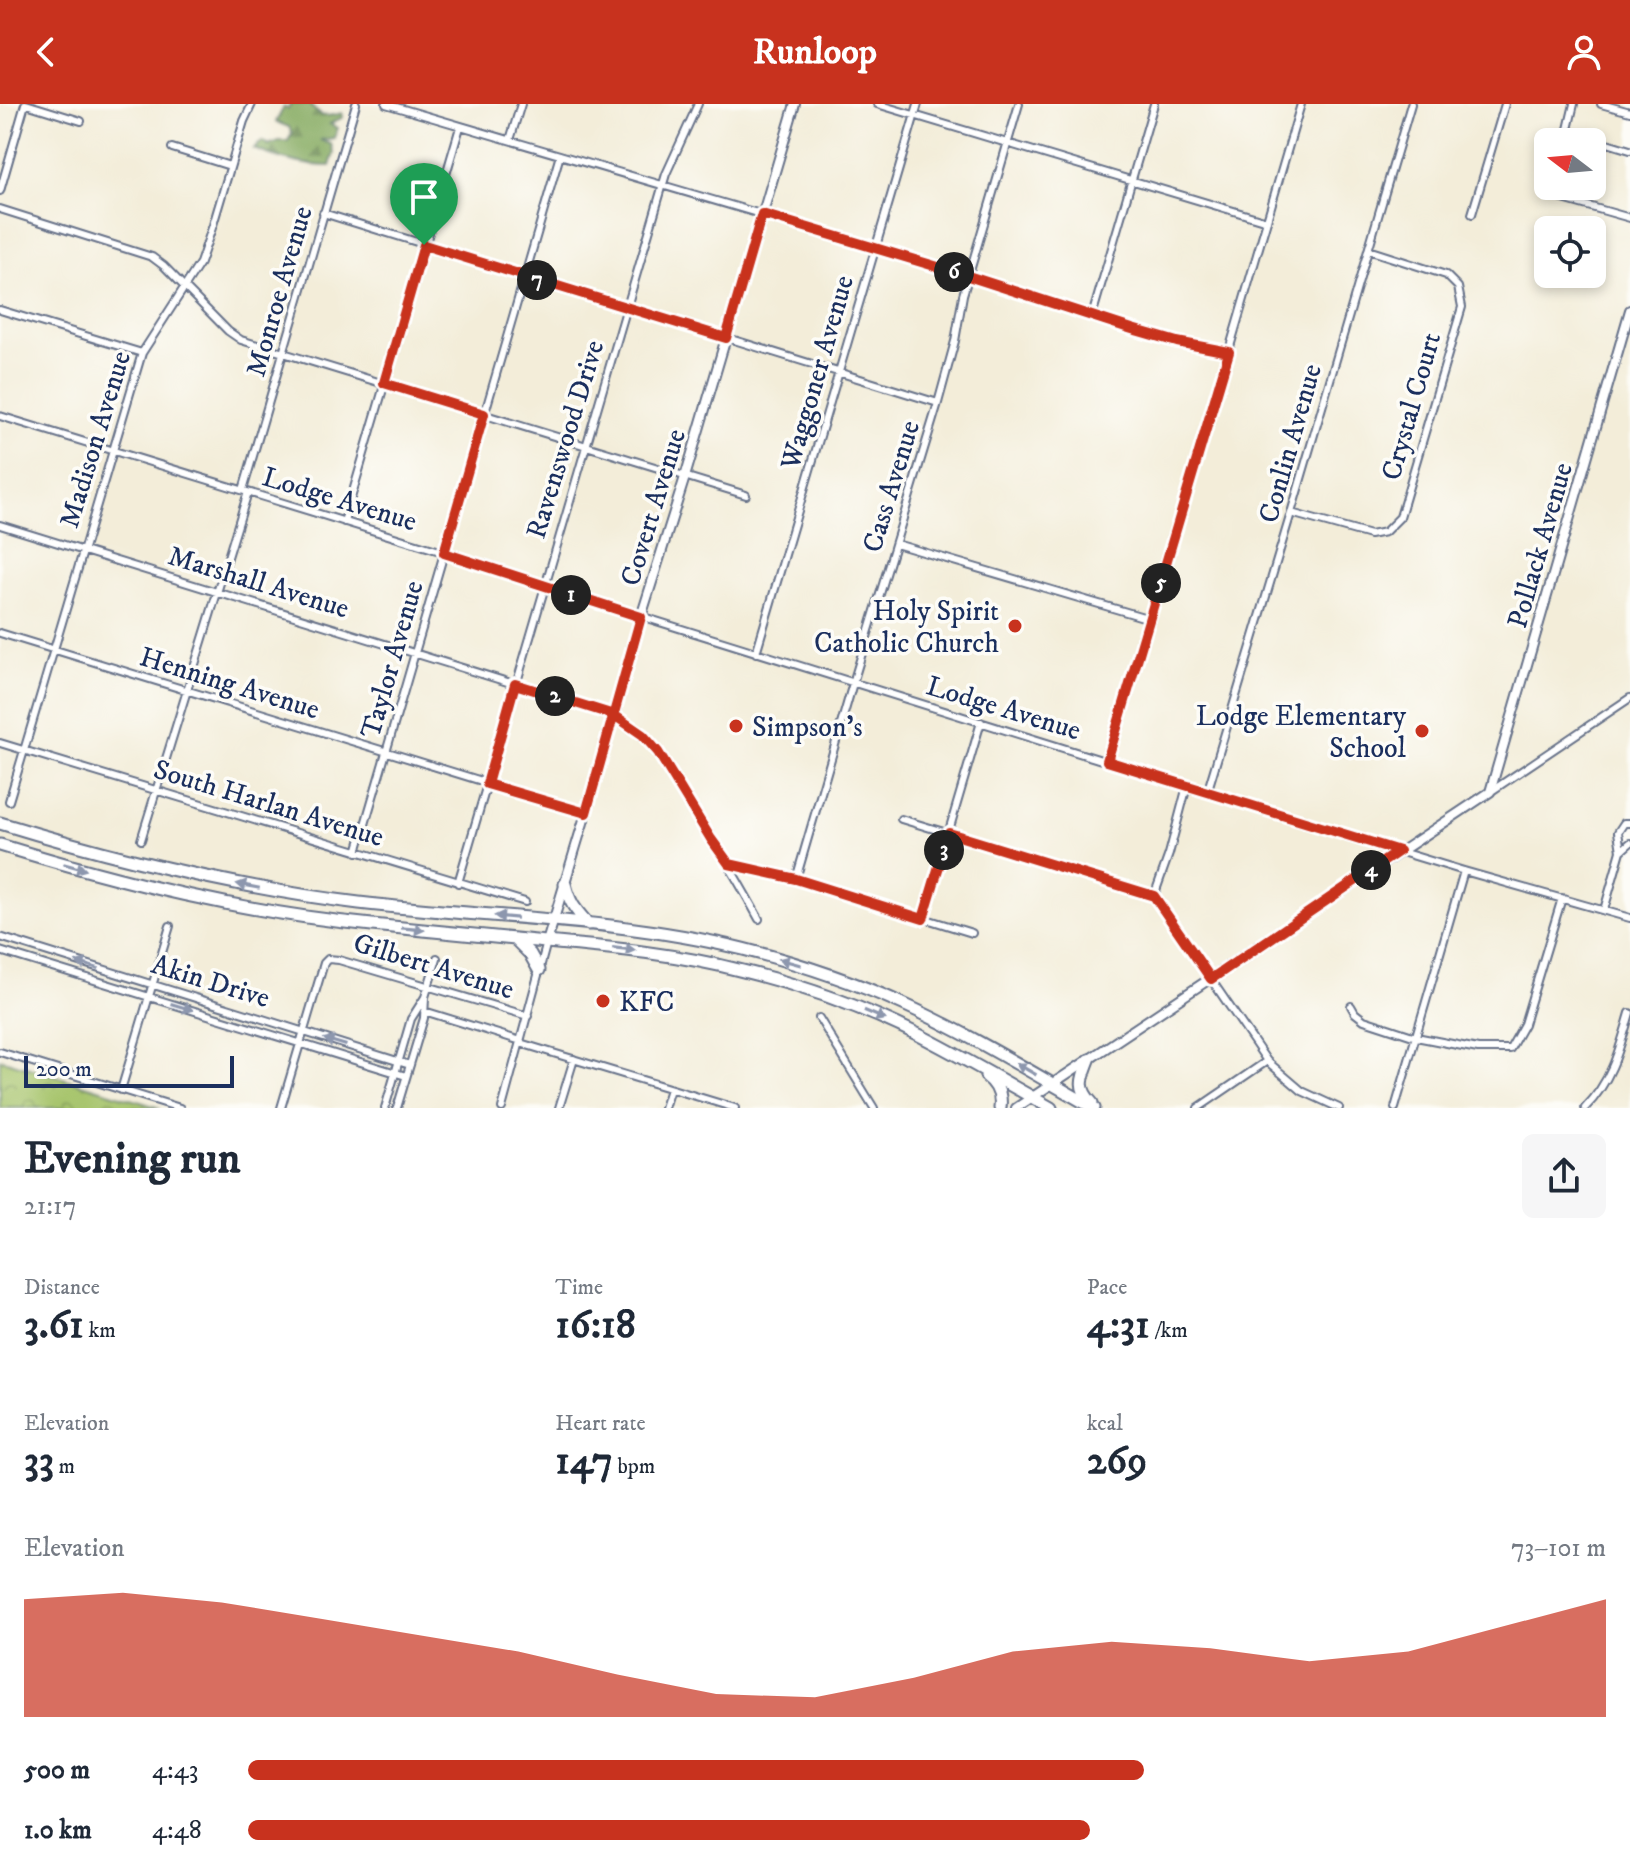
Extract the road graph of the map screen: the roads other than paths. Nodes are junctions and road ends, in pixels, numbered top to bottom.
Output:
1 (25, 104) edge
2 (252, 104) edge
3 (356, 104) edge
4 (386, 104) edge
5 (521, 104) edge
6 (698, 104) edge
7 (795, 104) edge
8 (877, 104) edge
9 (918, 104) edge
10 (1019, 104) edge
11 (1154, 104) edge
12 (1301, 104) edge
13 (1411, 104) edge
14 (1505, 104) edge
15 (1574, 104) edge
16 (1601, 104) edge
17 (410, 108) edge
18 (1630, 112) edge
19 (915, 115) junction
20 (81, 121) dead end
21 (460, 127) junction
22 (1569, 128) edge
23 (510, 140) junction
24 (1008, 143) junction
25 (1606, 143) edge
26 (172, 148) dead end
27 (1630, 150) edge
28 (560, 155) junction
29 (230, 166) junction
30 (1131, 180) junction
31 (662, 185) junction
32 (0, 191) edge
33 (1567, 200) edge
34 (0, 209) edge
35 (323, 213) junction
36 (762, 214) junction
37 (1472, 214) dead end
38 (1630, 218) edge
39 (1267, 221) junction
40 (424, 245) junction
41 (876, 248) junction
42 (1368, 250) junction
43 (525, 276) junction
44 (968, 276) junction
45 (185, 288) junction
46 (626, 307) junction
47 (0, 310) edge
48 (1630, 310) edge
49 (1092, 316) junction
50 (726, 338) junction
51 (1229, 352) junction
52 (142, 353) junction
53 (283, 353) junction
54 (839, 373) junction
55 (384, 383) junction
56 (938, 403) junction
57 (484, 414) junction
58 (0, 416) edge
59 (585, 445) junction
60 (114, 450) junction
61 (685, 477) junction
62 (245, 491) junction
63 (746, 495) dead end
64 (1291, 513) junction
65 (344, 522) junction
66 (0, 525) edge
67 (896, 544) junction
68 (83, 550) junction
69 (444, 553) junction
70 (543, 586) junction
71 (217, 591) junction
72 (641, 617) junction
73 (1150, 619) junction
74 (0, 633) edge
75 (54, 650) junction
76 (416, 653) junction
77 (756, 653) junction
78 (853, 683) junction
79 (515, 684) junction
80 (187, 691) junction
81 (1630, 698) edge
82 (614, 715) junction
83 (981, 722) junction
84 (0, 743) edge
85 (24, 750) junction
86 (387, 753) junction
87 (1107, 761) junction
88 (487, 784) junction
89 (1187, 786) junction
90 (158, 790) junction
91 (1490, 792) junction
92 (1207, 793) junction
93 (9, 801) dead end
94 (586, 813) junction
95 (901, 819) dead end
96 (0, 823) edge
97 (1630, 823) edge
98 (949, 833) junction
99 (141, 840) dead end
100 (1630, 843) edge
101 (0, 845) edge
102 (1399, 851) junction
103 (1621, 851) junction
104 (357, 852) junction
105 (729, 864) junction
106 (1464, 871) junction
107 (796, 879) junction
108 (458, 883) junction
109 (565, 884) junction
110 (1154, 896) junction
111 (1562, 898) junction
112 (525, 902) dead end
113 (1604, 910) junction
114 (1630, 918) edge
115 (759, 919) dead end
116 (923, 919) junction
117 (552, 921) junction
118 (588, 924) junction
119 (170, 926) dead end
120 (972, 933) dead end
121 (0, 937) edge
122 (515, 939) junction
123 (547, 942) junction
124 (0, 951) edge
125 (437, 958) dead end
126 (539, 970) junction
127 (1211, 979) junction
128 (152, 985) junction
129 (429, 985) junction
130 (149, 997) junction
131 (1351, 1006) dead end
132 (421, 1010) junction
133 (1630, 1013) edge
134 (528, 1016) junction
135 (819, 1018) dead end
136 (304, 1032) junction
137 (1416, 1037) junction
138 (521, 1042) junction
139 (300, 1043) junction
140 (0, 1052) edge
141 (574, 1059) junction
142 (967, 1060) junction
143 (1089, 1060) junction
144 (1267, 1061) junction
145 (399, 1062) junction
146 (410, 1065) junction
147 (395, 1073) junction
148 (406, 1076) junction
149 (1051, 1084) junction
150 (670, 1089) junction
151 (121, 1090) junction
152 (1032, 1097) junction
153 (180, 1108) edge
154 (281, 1108) edge
155 (385, 1108) edge
156 (397, 1108) edge
157 (502, 1108) edge
158 (559, 1108) edge
159 (664, 1108) edge
160 (735, 1108) edge
161 (874, 1108) edge
162 (1000, 1108) edge
163 (1016, 1108) edge
164 (1051, 1108) edge
165 (1096, 1108) edge
166 (1198, 1108) edge
167 (1339, 1108) edge
168 (1395, 1108) edge
169 (1585, 1108) edge

1 - 20 street
1 - 32 street
2 - 29 street, Madison Avenue
3 - 35 street, Monroe Avenue
4 - 17 street
5 - 23 street
6 - 31 street, Ravenswood Drive
7 - 36 street, Covert Avenue
8 - 19 street
9 - 19 street, Waggoner Avenue
10 - 24 street, Cass Avenue
11 - 30 street
12 - 39 street
13 - 42 street, Conlin Avenue
14 - 37 street
15 - 22 street
16 - 18 street
17 - 21 street
19 - 24 street
19 - 41 street, Waggoner Avenue
21 - 23 street
21 - 40 street
23 - 28 street
24 - 30 street
24 - 44 street, Cass Avenue
25 - 27 street
26 - 29 street
28 - 31 street
28 - 43 street, Taylor Avenue
29 - 45 street, Madison Avenue
30 - 39 street
30 - 49 street
31 - 36 street
31 - 46 street, Ravenswood Drive
33 - 38 street
34 - 45 street
35 - 40 street
35 - 53 street, Monroe Avenue
36 - 41 street
36 - 50 street, Covert Avenue
39 - 51 street
40 - 43 street
40 - 55 street
41 - 44 street
41 - 54 street, Waggoner Avenue
42 - 64 street, Conlin Avenue
42 - 64 street, Crystal Court
43 - 46 street
43 - 57 street, Taylor Avenue
44 - 49 street
44 - 56 street, Cass Avenue
45 - 52 street, Madison Avenue
45 - 53 street
46 - 50 street
46 - 59 street, Ravenswood Drive
47 - 52 street
48 - 91 street, Pollack Avenue
49 - 51 street
50 - 54 street
50 - 61 street, Covert Avenue
51 - 73 street
52 - 60 street, Madison Avenue
53 - 55 street
53 - 62 street, Monroe Avenue
54 - 56 street
54 - 77 street, Waggoner Avenue
55 - 57 street
55 - 65 street
56 - 67 street, Cass Avenue
57 - 59 street
57 - 69 street, Taylor Avenue
58 - 60 street, Lodge Avenue
59 - 61 street
59 - 70 street, Ravenswood Drive
60 - 62 street, Lodge Avenue
60 - 68 street, Madison Avenue
61 - 63 street
61 - 72 street, Covert Avenue
62 - 65 street, Lodge Avenue
62 - 71 street, Monroe Avenue
64 - 92 street, Conlin Avenue
65 - 69 street, Lodge Avenue
66 - 68 street, Marshall Avenue
67 - 73 street
67 - 78 street, Cass Avenue
68 - 71 street, Marshall Avenue
68 - 75 street, Madison Avenue
69 - 70 street, Lodge Avenue
69 - 76 street, Taylor Avenue
70 - 72 street, Lodge Avenue
70 - 79 street, Ravenswood Drive
71 - 76 street, Marshall Avenue
71 - 80 street, Monroe Avenue
72 - 77 street, Lodge Avenue
72 - 82 street, Covert Avenue
73 - 87 street
74 - 75 street, Henning Avenue
75 - 80 street, Henning Avenue
75 - 85 street, Madison Avenue
76 - 79 street, Marshall Avenue
76 - 86 street, Taylor Avenue
77 - 78 street, Lodge Avenue
78 - 83 street, Lodge Avenue
78 - 107 street, Cass Avenue
79 - 82 street, Marshall Avenue
79 - 88 street, Ravenswood Drive
80 - 86 street, Henning Avenue
80 - 90 street, Monroe Avenue
81 - 91 street
82 - 94 street, Covert Avenue
82 - 105 street, Marshall Avenue
83 - 87 street, Lodge Avenue
83 - 98 street
84 - 85 street, South Harlan Avenue
85 - 90 street, South Harlan Avenue
85 - 93 street, Madison Avenue
86 - 88 street, Henning Avenue
86 - 104 street, Taylor Avenue
87 - 89 street, Lodge Avenue
88 - 94 street, Henning Avenue
88 - 108 street, Ravenswood Drive
89 - 92 street, Lodge Avenue
89 - 110 street
90 - 99 street, Monroe Avenue
90 - 104 street, South Harlan Avenue
91 - 102 street
92 - 102 street, Lodge Avenue
94 - 109 street, Covert Avenue
95 - 98 street
117 -> 96 highway
97 - 103 street
98 - 110 street
98 - 116 street
100 - 103 street
101 -> 122 highway
102 - 106 street, Lodge Avenue
102 - 127 street
103 - 113 street
104 - 108 street, South Harlan Avenue
105 - 107 street
105 - 115 street, Marshall Avenue
106 - 111 street, Lodge Avenue
106 - 137 street
107 - 116 street
108 - 112 street, South Harlan Avenue
109 - 117 street, Covert Avenue
109 - 118 highway
110 - 127 street
111 - 113 street, Lodge Avenue
111 - 137 street
113 - 114 street, Lodge Avenue
116 - 120 street
117 - 118 highway
117 - 123 street, Covert Avenue
149 -> 118 highway
119 - 128 street
128 -> 121 street, Akin Drive
122 - 123 highway
122 - 126 highway
123 - 126 street, Covert Avenue
123 -> 142 highway
124 - 130 street, Akin Drive
125 - 129 street
126 - 134 street, Covert Avenue
127 - 143 street
127 - 144 street
128 - 130 street
128 - 136 street, Akin Drive
129 - 132 street
129 - 134 street, Gilbert Avenue
129 - 136 street, Gilbert Avenue
130 -> 139 street, Akin Drive
130 - 151 street
131 - 137 street
132 - 138 street, Gilbert Avenue
132 - 145 street
132 - 146 street
133 - 169 street
134 - 138 street, Covert Avenue
135 - 161 street
136 - 139 street
145 -> 136 street, Akin Drive
137 - 168 street
138 - 141 street, Gilbert Avenue
138 - 157 street, Covert Avenue
139 - 147 street, Akin Drive
139 - 154 street
140 - 151 street
141 - 150 street, Gilbert Avenue
141 - 158 street
142 - 152 highway
142 - 162 highway
143 - 149 street
143 - 165 highway
144 - 166 street
144 - 167 street
145 - 146 street, Akin Drive
145 - 147 street
146 - 148 street
147 - 148 street, Akin Drive
147 - 155 street
148 - 156 street
149 - 152 street
149 - 165 highway
150 - 159 street
150 - 160 street, Gilbert Avenue
151 - 153 street
152 - 163 street
152 - 164 highway

